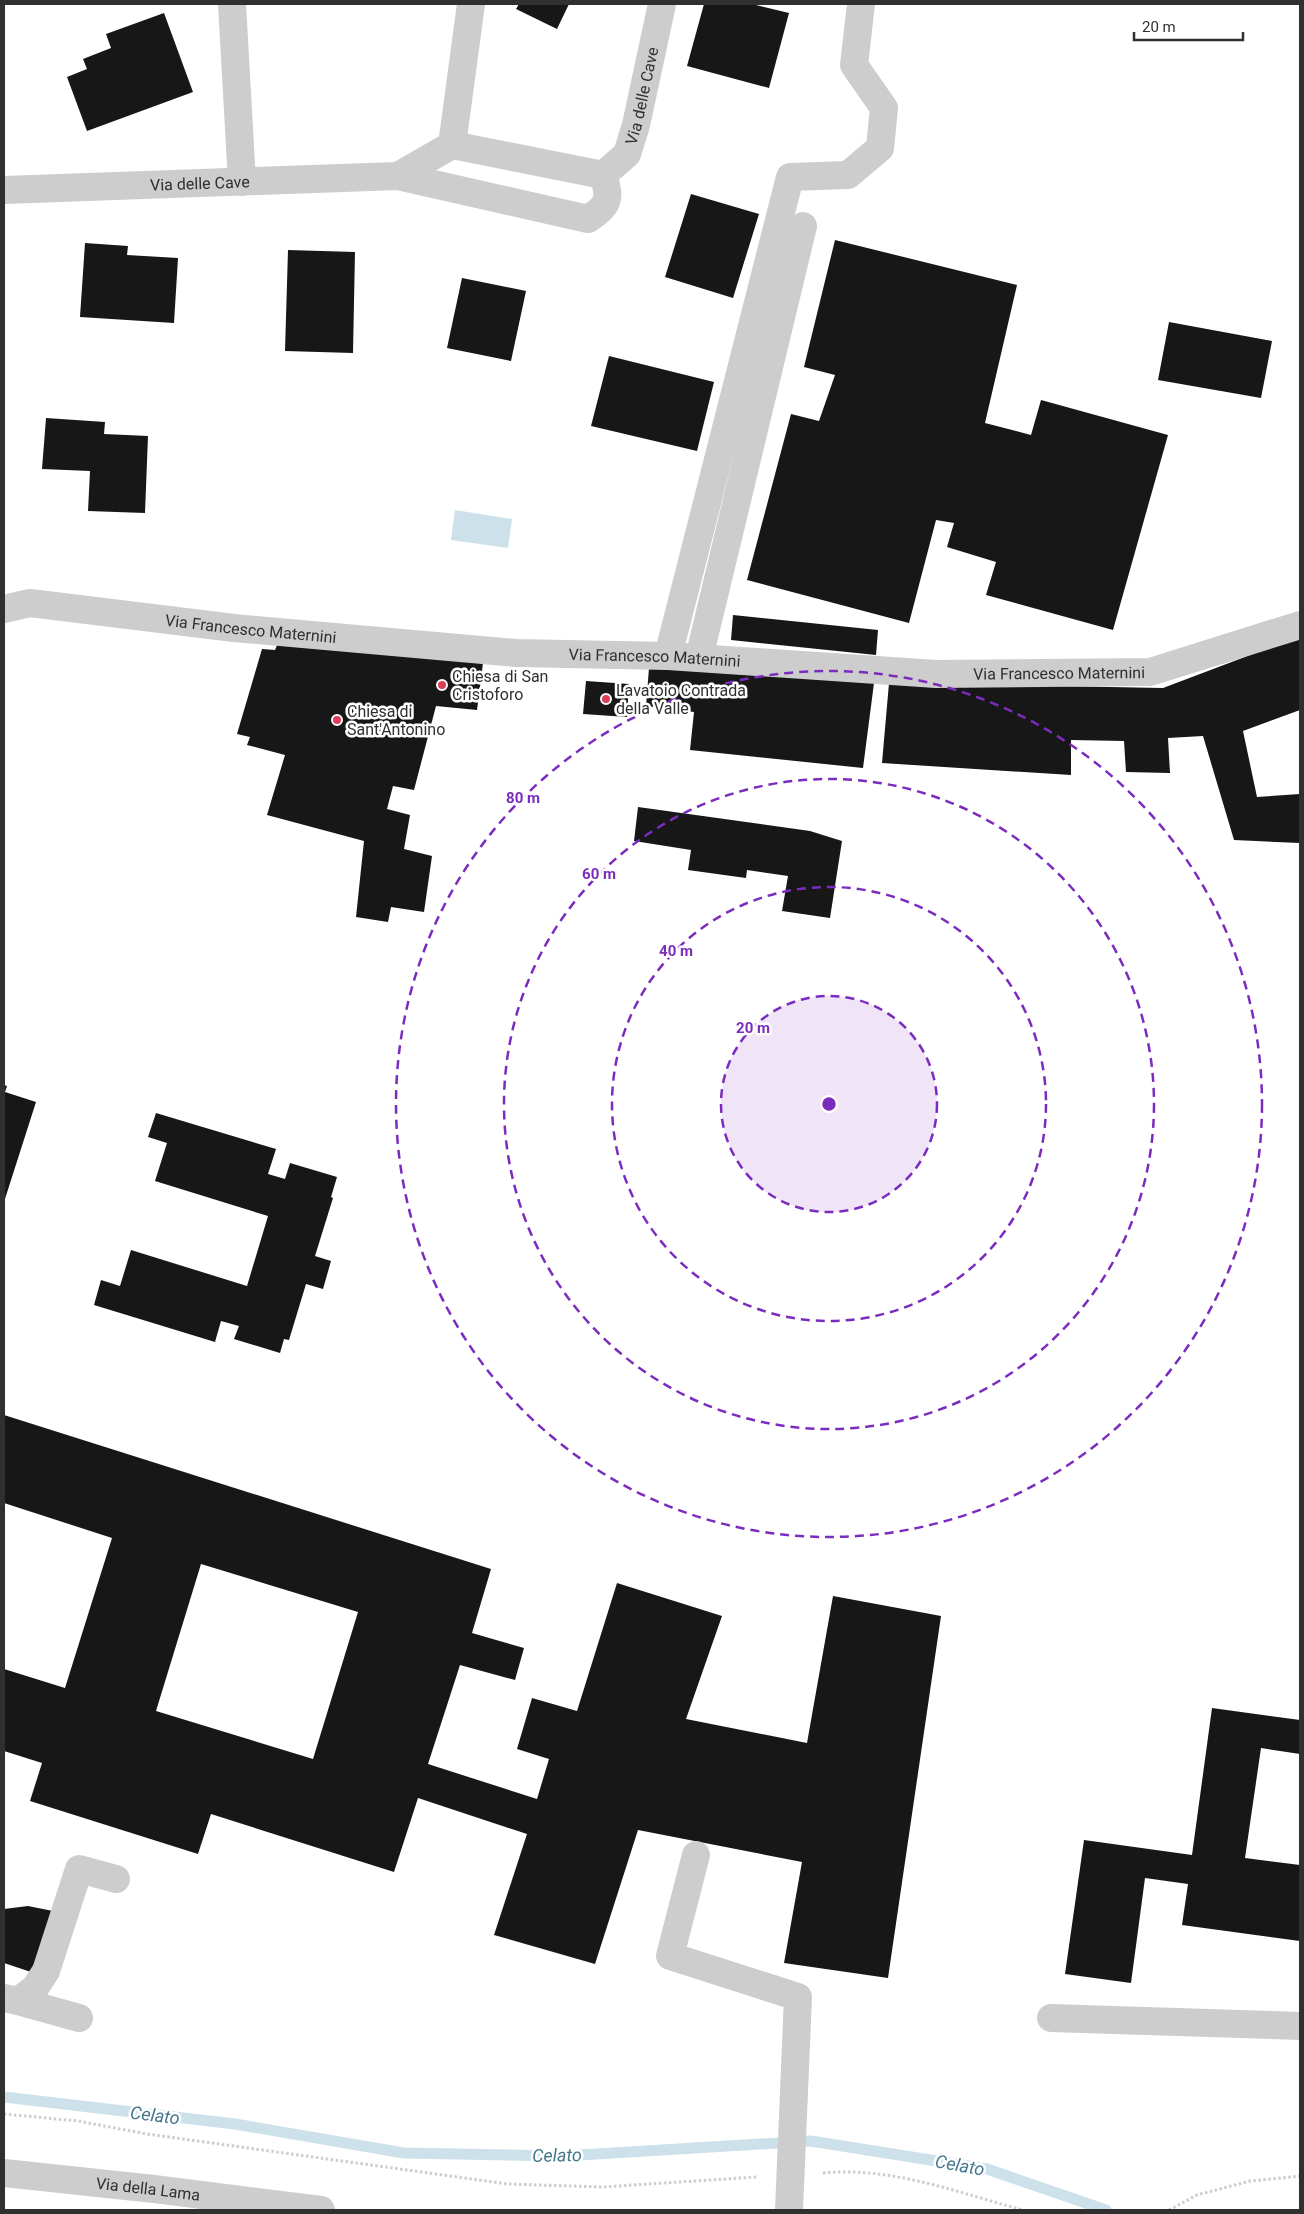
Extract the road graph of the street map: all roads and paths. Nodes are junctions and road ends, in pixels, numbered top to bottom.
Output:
1 (232, 4) edge
2 (471, 4) edge
3 (662, 4) edge
4 (861, 4) edge
5 (452, 145) junction
6 (603, 175) junction
7 (398, 176) junction
8 (242, 182) junction
9 (4, 190) edge
10 (802, 226) dead end
11 (4, 609) edge
12 (1300, 625) edge
13 (668, 656) junction
14 (699, 658) junction
15 (696, 1855) dead end
16 (116, 1879) dead end
17 (11, 2000) edge
18 (79, 2018) dead end
19 (1051, 2018) dead end
20 (1300, 2026) edge
21 (4, 2114) edge
22 (790, 2170) junction
23 (4, 2173) edge
24 (1300, 2176) edge
25 (321, 2210) edge
26 (789, 2210) edge
27 (1023, 2210) edge
28 (1170, 2210) edge

1 - 8 street
2 - 5 street
3 - 6 street, Via delle Cave
4 - 13 street
5 - 6 street
5 - 7 street, Via delle Cave
6 - 7 street, Via delle Cave
7 - 8 street, Via delle Cave
8 - 9 street, Via delle Cave
10 - 14 street
11 - 13 street, Via Francesco Maternini
12 - 14 street, Via Francesco Maternini
13 - 14 street, Via Francesco Maternini
15 - 22 street
16 - 17 street
17 - 18 street
19 - 20 street
21 - 22 path
22 - 26 street
22 - 27 path
23 - 25 street, Via della Lama
24 - 28 path

